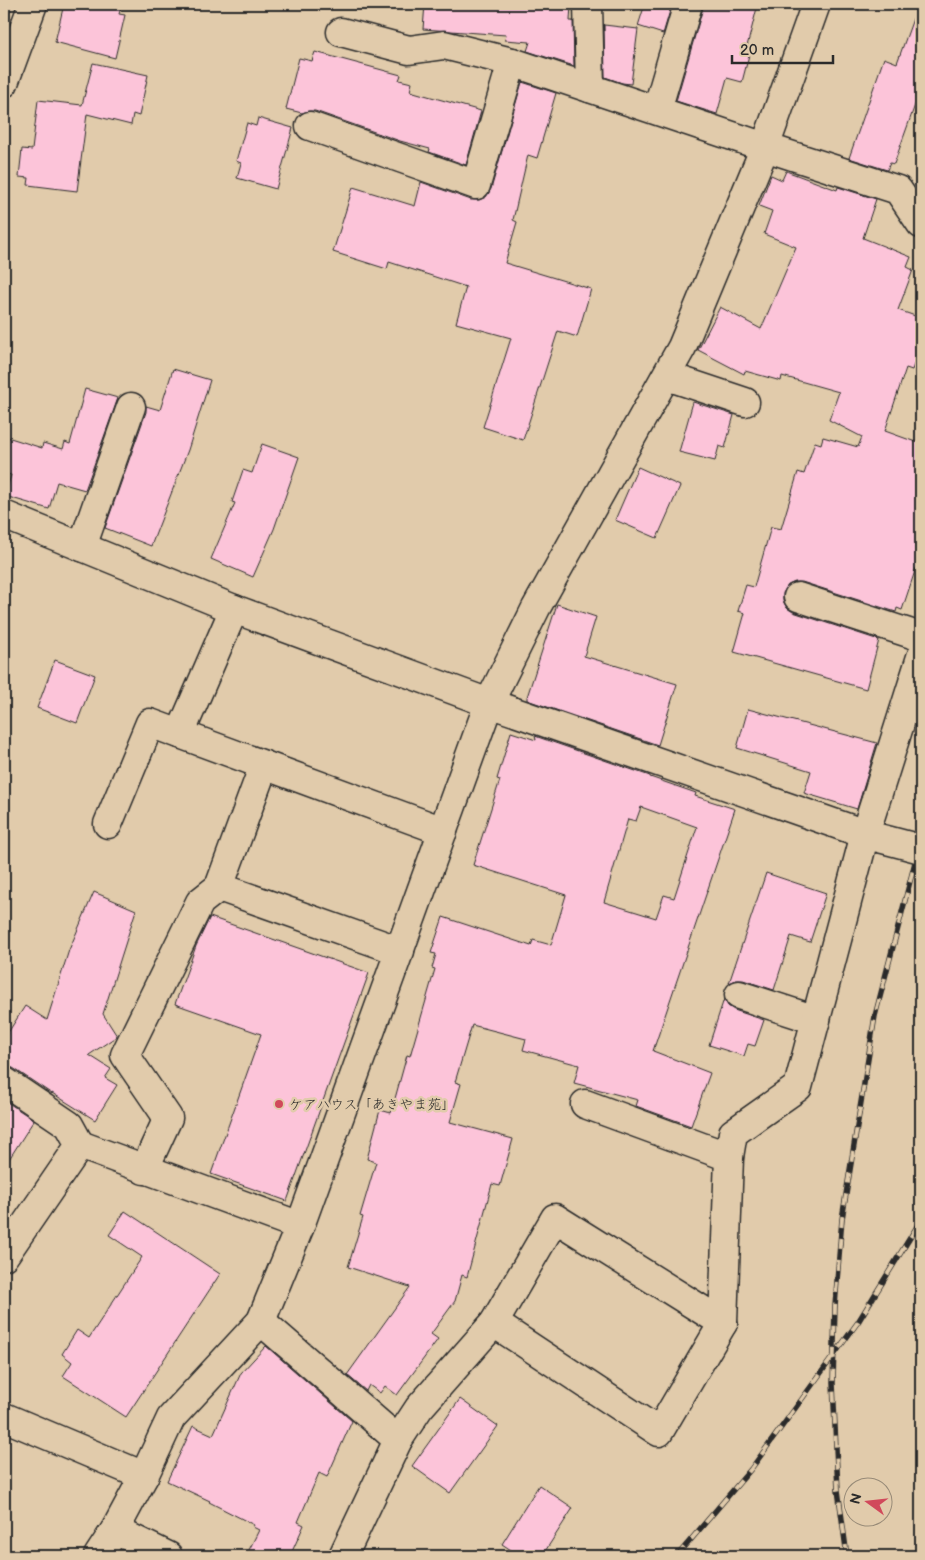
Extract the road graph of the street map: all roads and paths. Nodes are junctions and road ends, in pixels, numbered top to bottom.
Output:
1 (33, 4) edge
2 (588, 4) edge
3 (688, 4) edge
4 (816, 4) edge
5 (341, 32) dead end
6 (512, 62) junction
7 (4, 82) edge
8 (590, 88) junction
9 (657, 110) junction
10 (310, 126) dead end
11 (765, 147) junction
12 (921, 224) edge
13 (667, 376) junction
14 (745, 402) dead end
15 (131, 407) dead end
16 (4, 515) edge
17 (82, 547) junction
18 (798, 597) dead end
19 (234, 609) junction
20 (921, 637) edge
21 (921, 657) edge
22 (489, 704) junction
23 (180, 734) junction
24 (264, 765) junction
25 (108, 824) dead end
26 (443, 831) junction
27 (872, 836) junction
28 (921, 849) edge
29 (219, 887) junction
30 (400, 951) junction
31 (739, 995) dead end
32 (816, 1020) junction
33 (4, 1081) edge
34 (585, 1104) dead end
35 (80, 1145) junction
36 (729, 1157) junction
37 (144, 1170) junction
38 (300, 1226) junction
39 (4, 1256) edge
40 (261, 1321) junction
41 (494, 1323) junction
42 (723, 1323) junction
43 (4, 1417) edge
44 (398, 1440) junction
45 (144, 1476) junction
46 (115, 1530) junction
47 (98, 1556) edge
48 (168, 1556) edge
49 (343, 1556) edge

1 - 7 street
2 - 8 street
3 - 9 street
4 - 11 street
5 - 6 street
6 - 8 street
6 - 10 street
8 - 9 street
9 - 11 street
11 - 12 street
11 - 13 street
13 - 14 street
13 - 22 street
15 - 17 street
16 - 17 street
17 - 19 street
18 - 20 street
19 - 22 street
19 - 23 street
21 - 27 street
22 - 26 street
22 - 27 street
23 - 24 street
23 - 25 street
24 - 26 street
24 - 29 street
26 - 30 street
27 - 28 street, bridge
27 - 32 street
29 - 30 street
29 - 37 street
30 - 38 street
31 - 32 street
32 - 36 street
33 - 35 street
34 - 36 street
35 - 37 street
35 - 39 street
36 - 42 street
37 - 38 street
38 - 40 street
40 - 44 street
40 - 45 street
41 - 42 street
41 - 42 street
41 - 44 street
43 - 45 street
44 - 49 street
45 - 46 street
46 - 47 street
46 - 48 street

